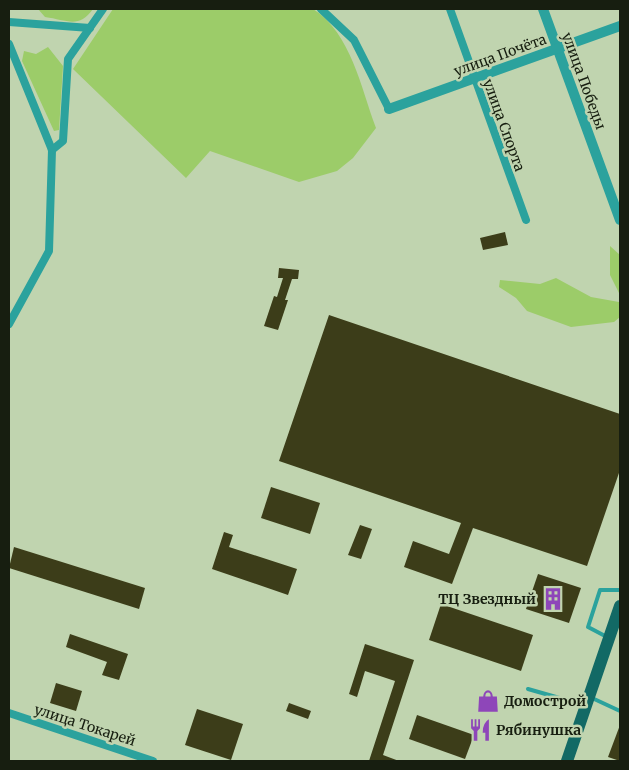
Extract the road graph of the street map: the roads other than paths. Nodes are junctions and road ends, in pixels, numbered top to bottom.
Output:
1 (103, 9) edge
2 (320, 9) edge
3 (450, 9) edge
4 (543, 9) edge
5 (9, 22) edge
6 (620, 26) edge
7 (90, 28) junction
8 (9, 44) edge
9 (558, 48) junction
10 (474, 79) junction
11 (389, 109) joint
12 (52, 150) junction
13 (526, 220) dead end
14 (620, 220) edge
15 (9, 324) edge
16 (620, 590) edge
17 (620, 606) edge
18 (613, 635) edge
19 (528, 689) dead end
20 (588, 701) junction
21 (620, 711) edge
22 (9, 713) edge
23 (140, 760) edge
24 (153, 761) edge
25 (567, 761) edge

1 - 7 street
2 - 11 street
3 - 10 street, улица Спорта
4 - 9 street, улица Победы
5 - 7 street
6 - 9 street, улица Почёта
7 - 12 street
8 - 12 street
9 - 10 street, улица Почёта
9 - 14 street, улица Победы
10 - 11 street, улица Почёта
10 - 13 street, улица Спорта
12 - 15 street
16 - 18 lane
17 - 18 main road
18 - 20 main road
19 - 20 lane
20 - 21 lane
20 - 25 main road
22 - 23 street, улица Токарей
23 - 24 street, улица Токарей

